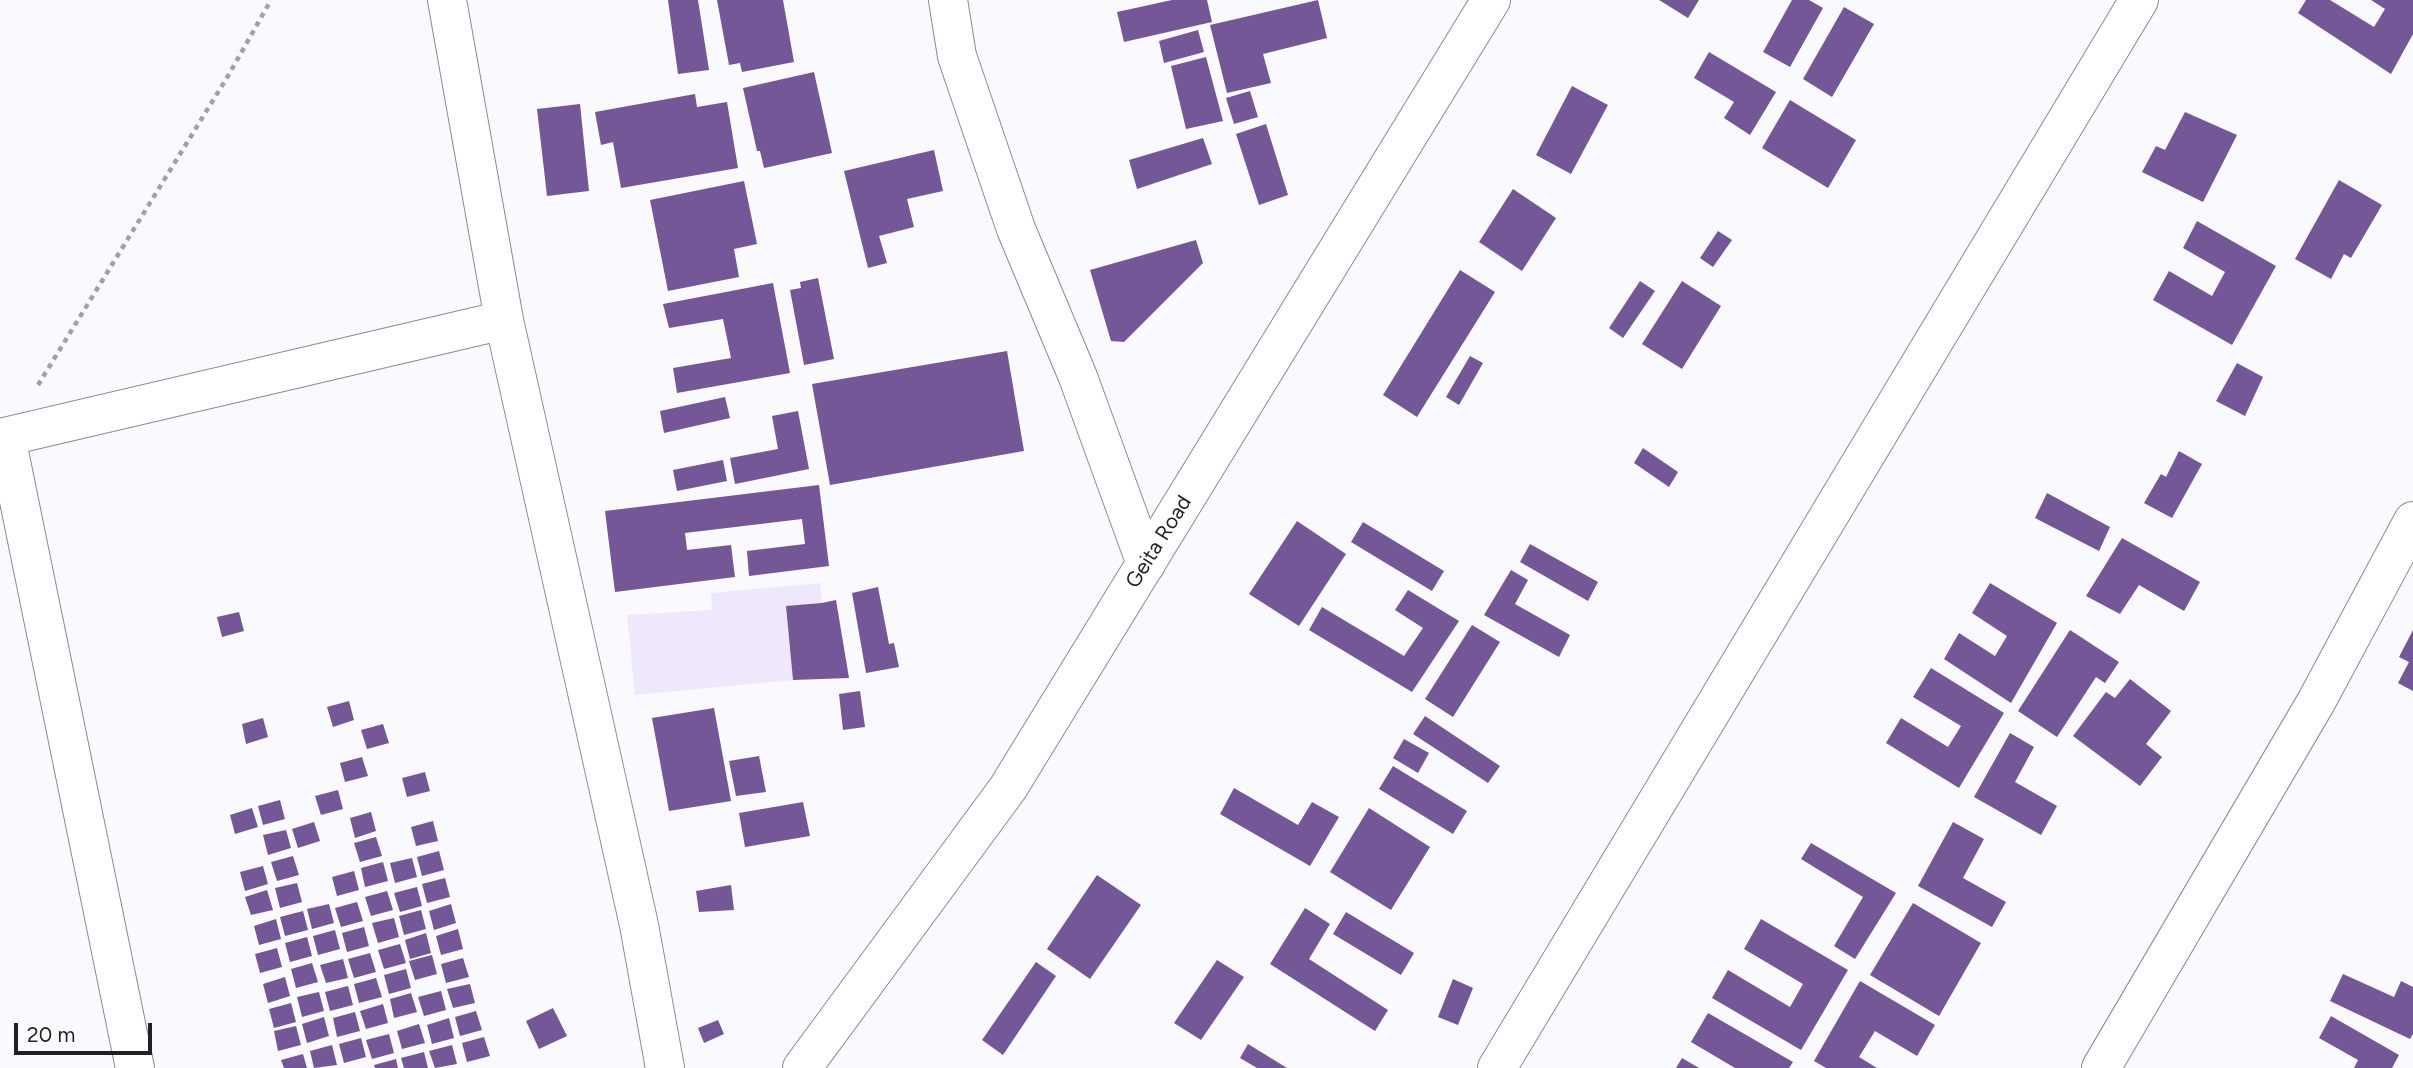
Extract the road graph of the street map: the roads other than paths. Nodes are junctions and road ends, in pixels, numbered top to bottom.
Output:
1 (447, 0) edge
2 (948, 0) edge
3 (1491, 0) edge
4 (2139, 0) edge
5 (504, 320) junction
6 (3, 437) edge
7 (2413, 521) edge
8 (1146, 564) junction
9 (135, 1068) edge
10 (665, 1068) edge
11 (802, 1068) edge
12 (1496, 1068) edge
13 (2101, 1068) edge

1 - 5 street
2 - 8 street
3 - 8 street, Geita Road
4 - 12 street
5 - 6 street
5 - 10 street
6 - 9 street
7 - 13 street
8 - 11 street, Geita Road

